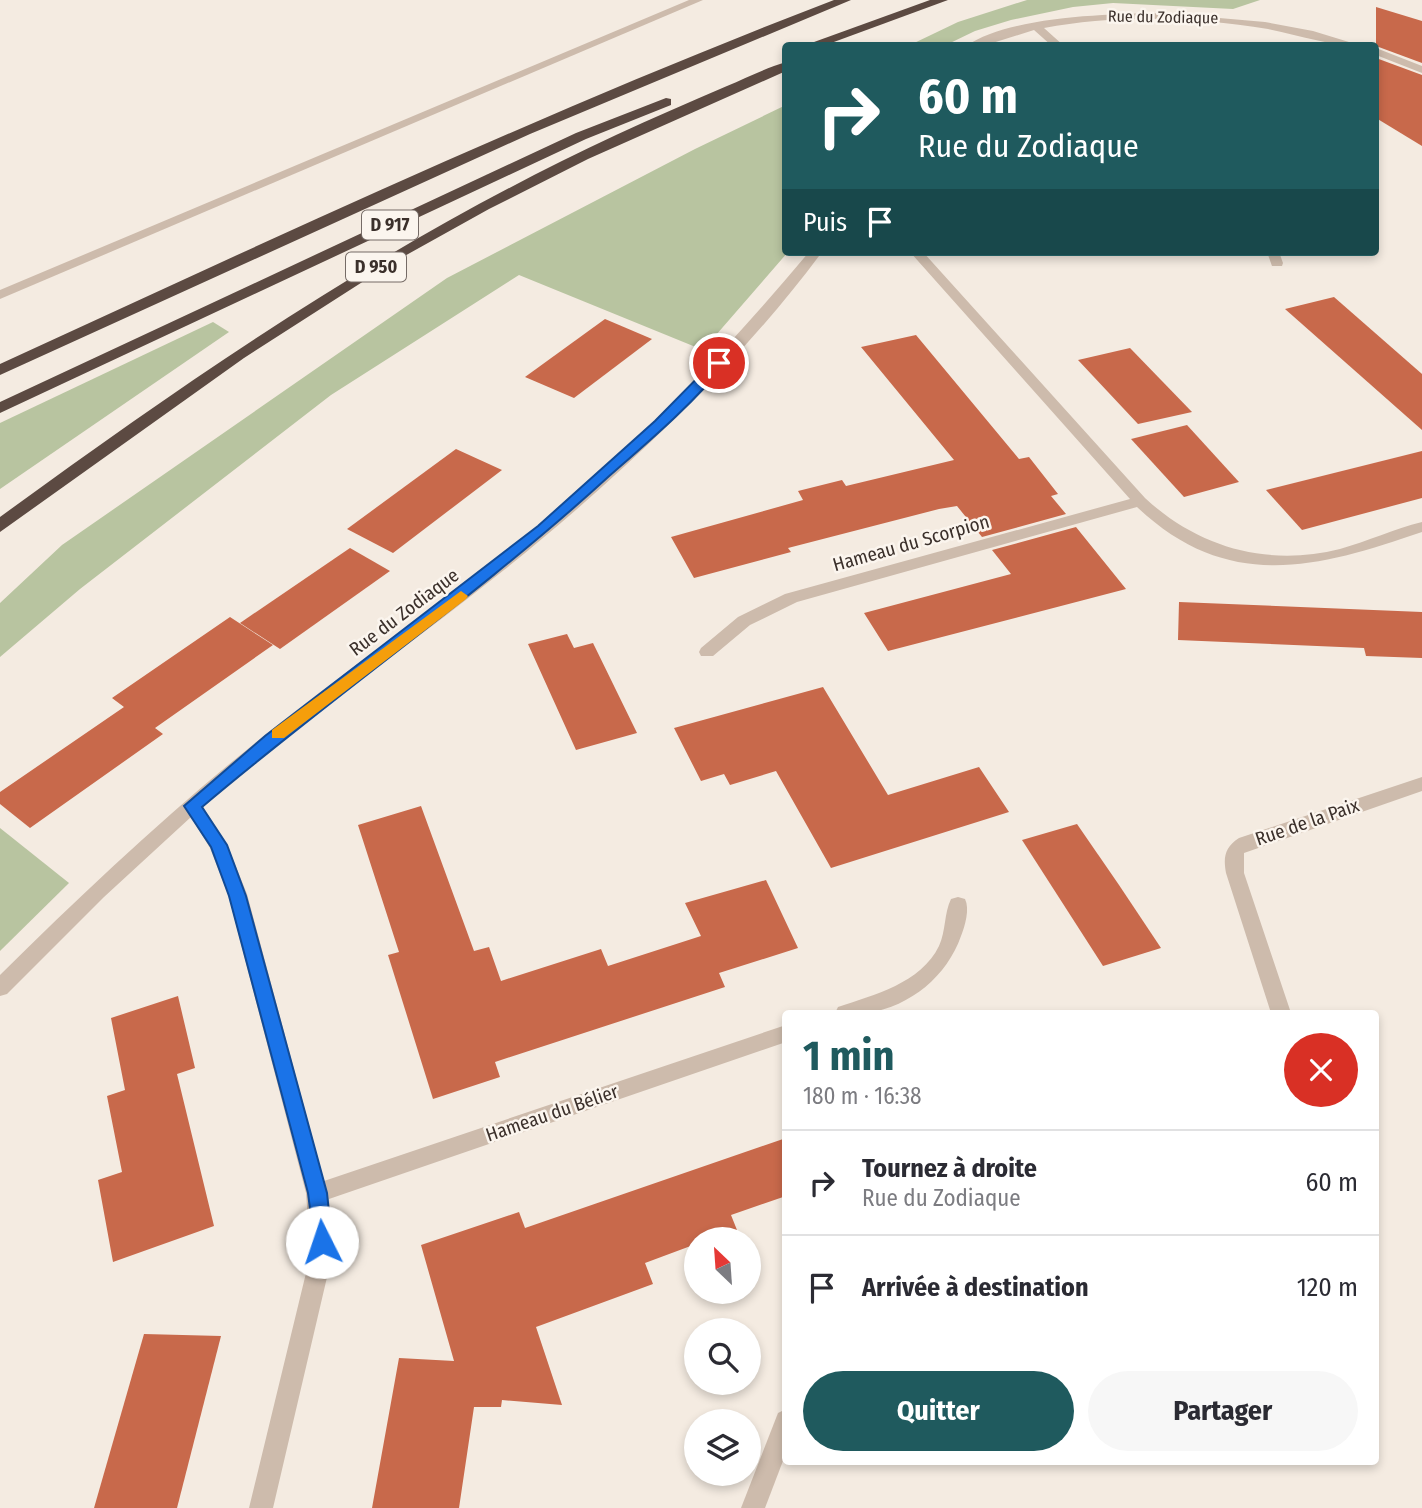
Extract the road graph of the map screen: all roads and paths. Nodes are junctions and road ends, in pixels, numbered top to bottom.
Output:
1 (698, 0) edge
2 (845, 0) edge
3 (942, 0) edge
4 (1034, 24) junction
5 (821, 42) edge
6 (843, 42) edge
7 (979, 42) edge
8 (1054, 42) edge
9 (1342, 42) edge
10 (1379, 52) edge
11 (782, 57) edge
12 (782, 68) edge
13 (1422, 70) edge
14 (812, 256) edge
15 (920, 256) edge
16 (0, 295) edge
17 (157, 298) junction
18 (0, 363) edge
19 (0, 370) edge
20 (0, 408) edge
21 (1140, 501) junction
22 (0, 526) edge
23 (1422, 527) edge
24 (707, 652) dead end
25 (1422, 784) edge
26 (193, 806) junction
27 (958, 904) dead end
28 (0, 988) edge
29 (853, 1010) edge
30 (1280, 1010) edge
31 (782, 1034) edge
32 (317, 1193) junction
33 (782, 1432) edge
34 (261, 1508) edge
35 (753, 1508) edge

1 - 16 street
2 - 17 highway
3 - 5 highway
3 - 6 highway
4 - 7 street, Rue du Zodiaque
4 - 8 street
4 - 9 street, Rue du Zodiaque
10 - 13 street
11 - 20 highway, D 917
12 - 22 highway, D 950
14 - 26 street, Rue du Zodiaque
15 - 21 street
17 - 18 highway
17 - 19 highway
21 - 23 street
21 - 24 street, Hameau du Scorpion
25 - 30 street, Rue de la Paix
26 - 28 street, Rue du Zodiaque
26 - 32 street
27 - 29 street
31 - 32 street, Hameau du Bélier
32 - 34 street
33 - 35 street

